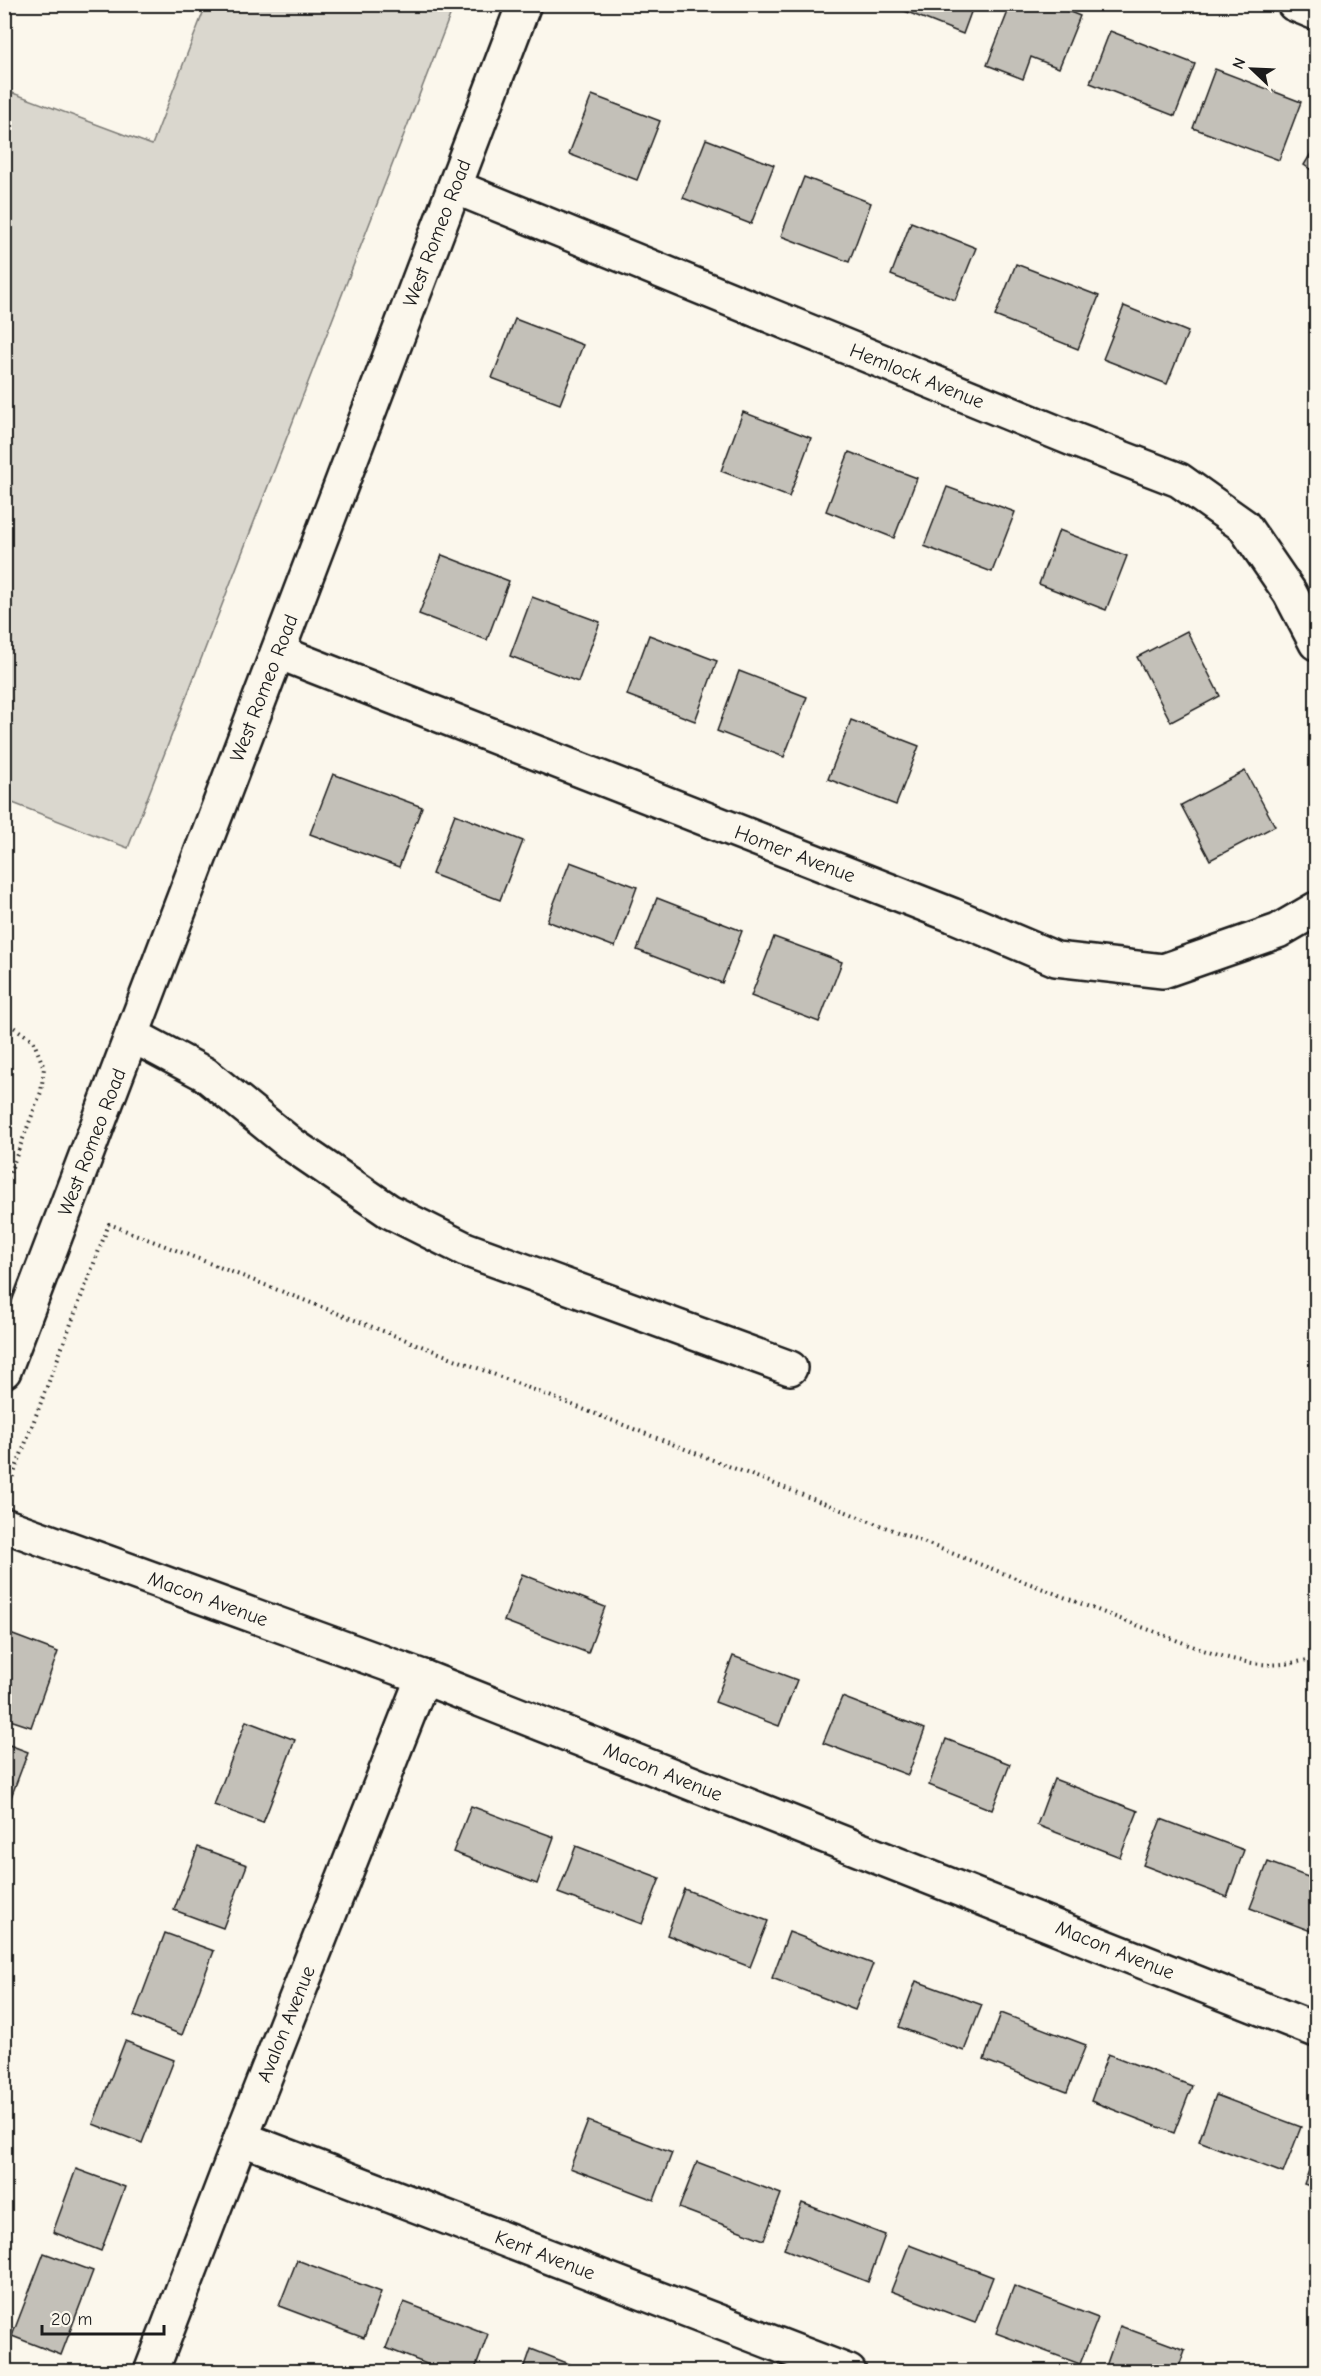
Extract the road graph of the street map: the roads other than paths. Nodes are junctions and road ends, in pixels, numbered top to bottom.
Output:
1 (524, 4) edge
2 (1294, 4) edge
3 (1317, 13) edge
4 (455, 187) junction
5 (1317, 643) edge
6 (278, 652) junction
7 (1317, 909) edge
8 (132, 1035) junction
9 (790, 1368) dead end
10 (4, 1371) edge
11 (4, 1525) edge
12 (423, 1677) junction
13 (1317, 2030) edge
14 (241, 2138) junction
15 (152, 2372) edge
16 (849, 2372) edge

1 - 4 street, West Romeo Road
2 - 3 street
4 - 5 street, Hemlock Avenue
4 - 6 street, West Romeo Road
6 - 7 street, Homer Avenue
6 - 8 street, West Romeo Road
8 - 9 street
8 - 10 street, West Romeo Road
11 - 12 street, Macon Avenue
12 - 13 street, Macon Avenue
12 - 14 street, Avalon Avenue
14 - 15 street, Avalon Avenue
14 - 16 street, Kent Avenue

